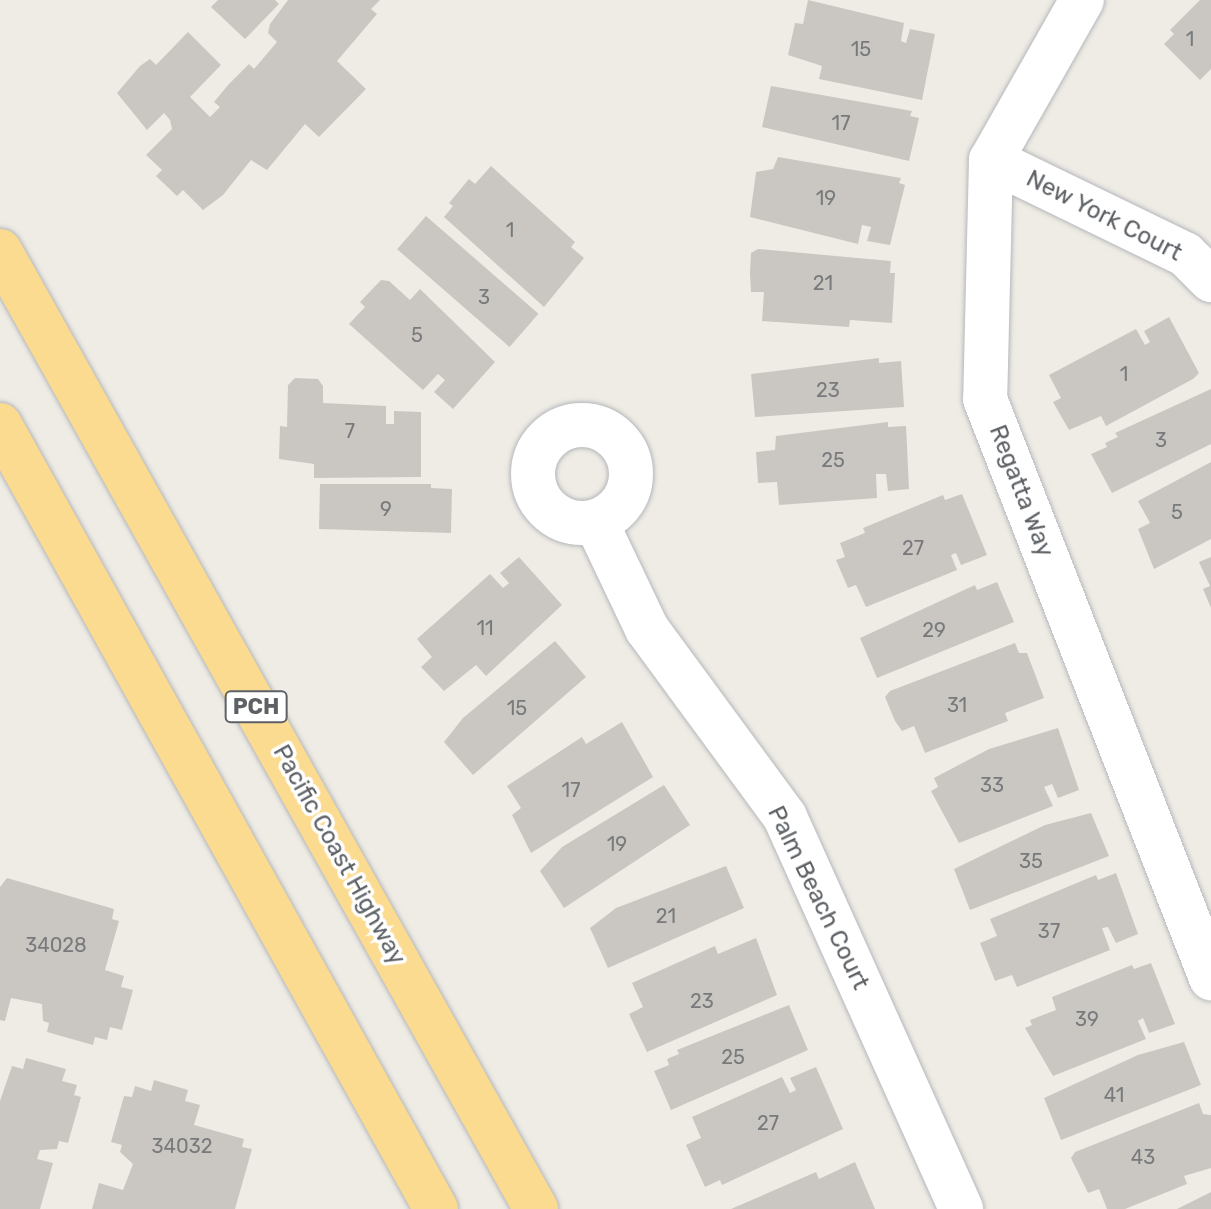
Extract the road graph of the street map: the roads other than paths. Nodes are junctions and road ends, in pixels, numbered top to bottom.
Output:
1 (1082, 0) edge
2 (991, 160) junction
3 (0, 251) edge
4 (1211, 280) edge
5 (0, 425) edge
6 (596, 522) dead end
7 (1211, 978) edge
8 (436, 1209) edge
9 (536, 1209) edge
10 (961, 1209) edge

1 - 2 street, Regatta Way
2 - 4 street, New York Court
2 - 7 street, Regatta Way
3 - 9 highway, Pacific Coast Highway / PCH
5 - 8 highway
6 - 10 street, Palm Beach Court

